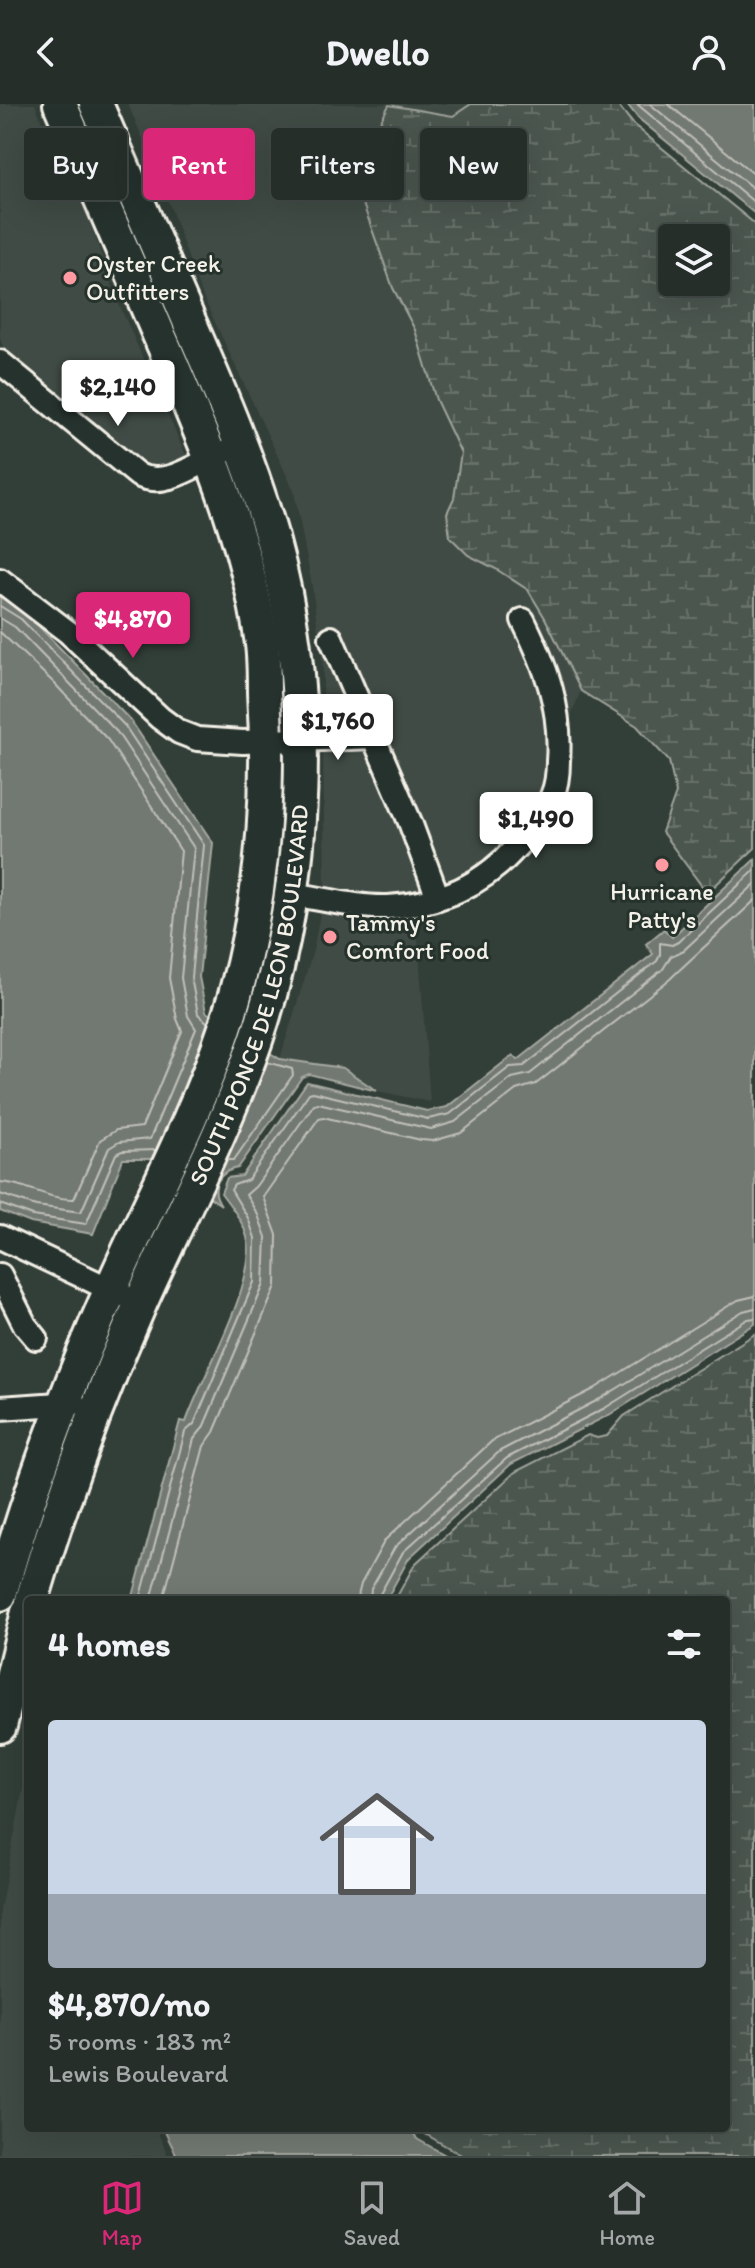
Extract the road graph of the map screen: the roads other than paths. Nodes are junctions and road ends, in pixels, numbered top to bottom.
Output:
1 (60, 104) edge
2 (96, 104) edge
3 (0, 362) edge
4 (241, 444) junction
5 (211, 457) junction
6 (0, 580) edge
7 (523, 620) dead end
8 (331, 638) dead end
9 (374, 737) junction
10 (300, 741) junction
11 (268, 742) junction
12 (290, 894) junction
13 (438, 898) junction
14 (0, 1237) edge
15 (0, 1275) edge
16 (111, 1290) junction
17 (141, 1303) junction
18 (36, 1338) dead end
19 (99, 1402) junction
20 (63, 1403) junction
21 (0, 1408) edge
22 (0, 1594) edge
23 (33, 1596) edge
24 (24, 1624) edge
25 (5, 1683) edge
26 (0, 1726) edge

1 - 5 highway, SOUTH PONCE DE LEON BOULEVARD
2 - 4 highway, SOUTH PONCE DE LEON BOULEVARD
3 - 5 street
4 - 5 street
4 - 10 highway, SOUTH PONCE DE LEON BOULEVARD
5 - 11 highway, SOUTH PONCE DE LEON BOULEVARD
6 - 11 street
7 - 13 street
8 - 9 street
9 - 10 street
9 - 13 street
10 - 11 street
10 - 12 highway, SOUTH PONCE DE LEON BOULEVARD
11 - 16 highway, SOUTH PONCE DE LEON BOULEVARD
12 - 13 street
12 - 17 highway, SOUTH PONCE DE LEON BOULEVARD
14 - 16 street
15 - 18 street
16 - 17 street
16 - 20 highway, SOUTH PONCE DE LEON BOULEVARD
17 - 19 highway, SOUTH PONCE DE LEON BOULEVARD
19 - 20 street
19 - 23 highway, SOUTH PONCE DE LEON BOULEVARD
20 - 21 street
20 - 22 highway, SOUTH PONCE DE LEON BOULEVARD
24 - 25 highway
25 - 26 highway

